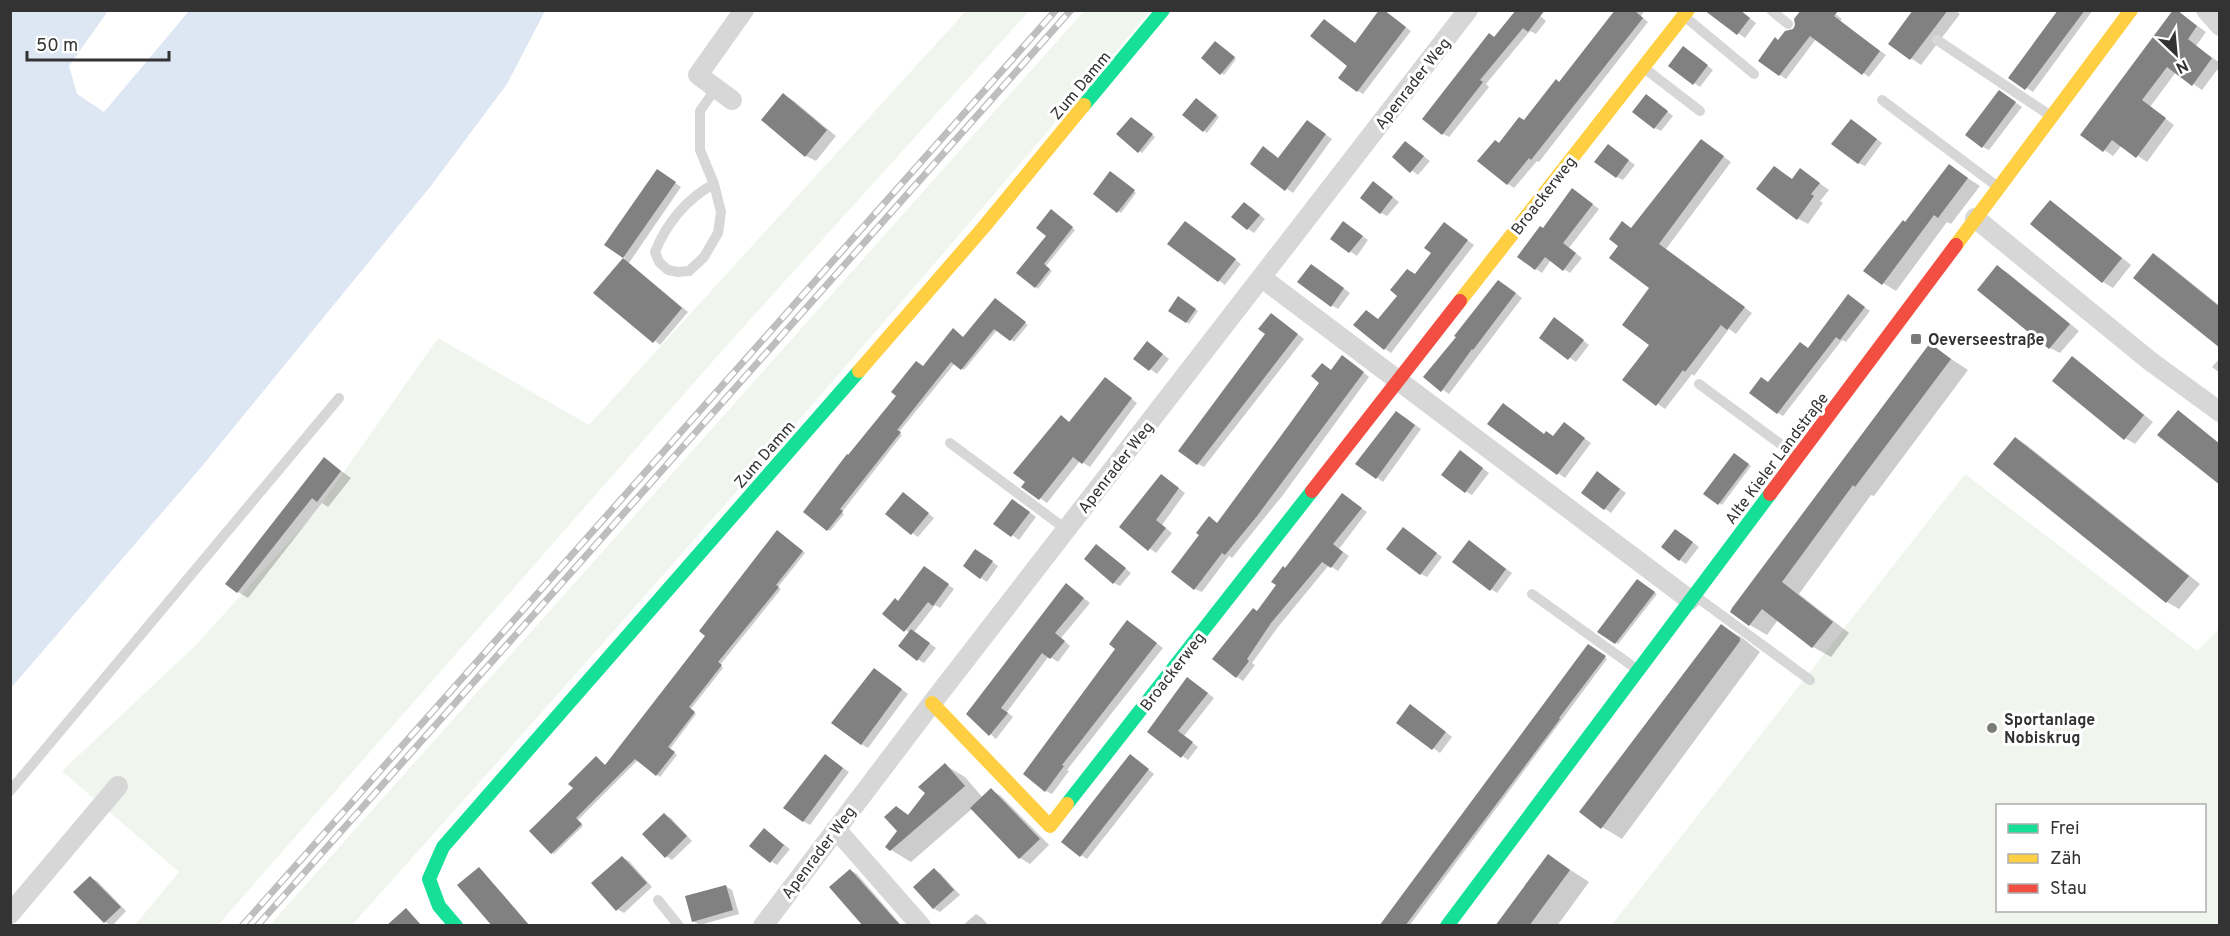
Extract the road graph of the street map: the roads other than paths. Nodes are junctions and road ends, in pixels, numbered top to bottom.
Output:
1 (744, 10) edge
2 (1163, 10) edge
3 (1468, 10) edge
4 (1771, 10) edge
5 (2131, 10) edge
6 (2205, 10) edge
7 (1686, 13) edge
8 (1788, 24) dead end
9 (2220, 26) edge
10 (1937, 40) dead end
11 (1644, 68) junction
12 (1754, 74) dead end
13 (716, 88) junction
14 (732, 100) dead end
15 (1882, 100) dead end
16 (1700, 111) dead end
17 (2051, 116) junction
18 (714, 184) junction
19 (1998, 187) junction
20 (1975, 218) junction
21 (1262, 278) junction
22 (1398, 380) junction
23 (1699, 384) dead end
24 (339, 398) dead end
25 (2220, 412) edge
26 (950, 443) dead end
27 (1798, 457) junction
28 (1067, 530) junction
29 (1532, 594) dead end
30 (1692, 597) junction
31 (1638, 670) junction
32 (1810, 680) dead end
33 (932, 703) junction
34 (118, 786) dead end
35 (10, 792) edge
36 (836, 829) junction
37 (658, 900) dead end
38 (10, 914) edge
39 (456, 926) edge
40 (679, 926) edge
41 (763, 926) edge
42 (921, 926) edge
43 (1447, 926) edge

1 - 13 street
2 - 39 street, Zum Damm
3 - 21 street, Apenrader Weg
4 - 8 lane
5 - 17 street, Alte Kieler Landstraße
6 - 9 street
7 - 11 street, Broackerweg
7 - 12 lane
10 - 17 lane
11 - 16 lane
11 - 22 street, Broackerweg
13 - 14 street
13 - 18 lane
15 - 19 lane
17 - 19 street, Alte Kieler Landstraße
18 - 18 lane
19 - 20 street, Alte Kieler Landstraße
20 - 25 street
20 - 27 street, Alte Kieler Landstraße
21 - 22 street
21 - 28 street, Apenrader Weg
22 - 30 street
22 - 33 street, Broackerweg
23 - 27 lane
24 - 35 lane
26 - 28 lane
27 - 30 street, Alte Kieler Landstraße
28 - 33 street, Apenrader Weg
29 - 31 lane
30 - 31 street, Alte Kieler Landstraße
30 - 32 lane
31 - 43 street, Alte Kieler Landstraße
33 - 36 street, Apenrader Weg
34 - 38 street
36 - 41 street, Apenrader Weg
36 - 42 street
37 - 40 lane

